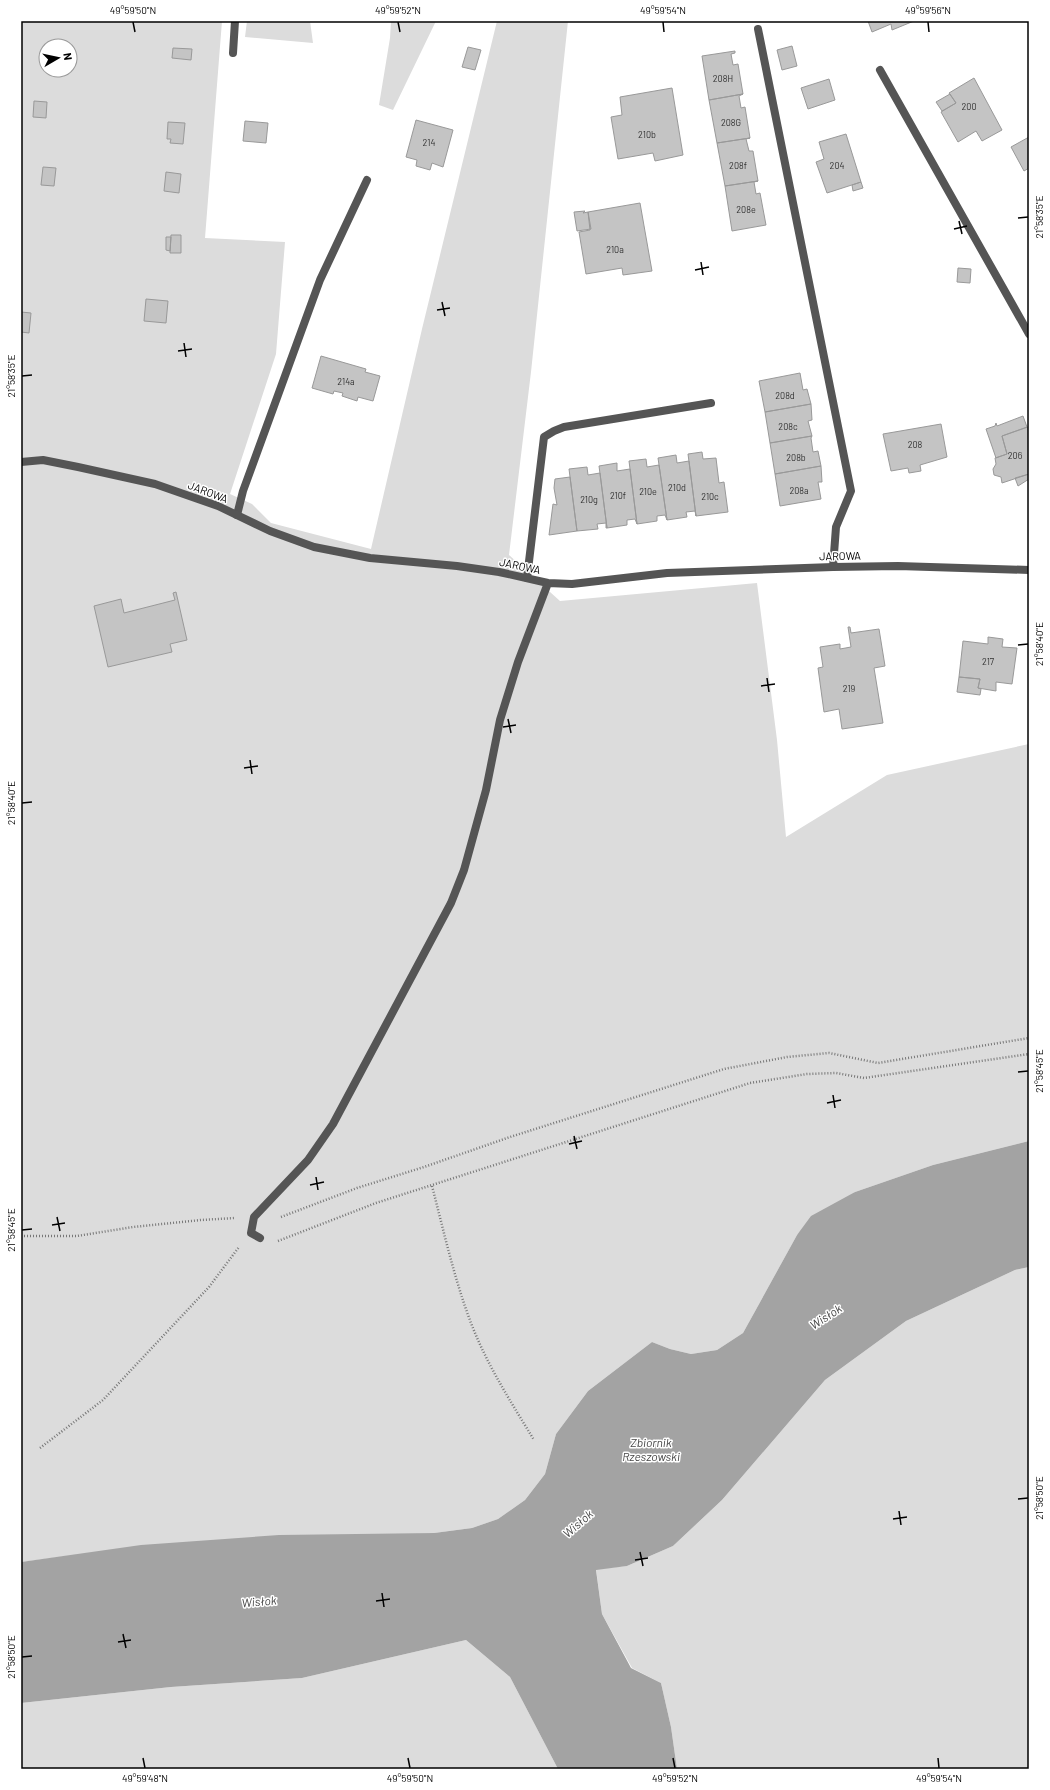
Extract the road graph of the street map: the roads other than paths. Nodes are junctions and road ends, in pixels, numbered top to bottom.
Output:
1 (235, 21) edge
2 (758, 29) dead end
3 (233, 53) dead end
4 (880, 70) dead end
5 (367, 180) dead end
6 (1029, 334) edge
7 (711, 403) dead end
8 (21, 462) edge
9 (237, 516) junction
10 (833, 567) junction
11 (1029, 570) edge
12 (527, 578) junction
13 (548, 583) junction
14 (260, 1238) road end

1 - 3 street
2 - 10 street
4 - 6 street
5 - 9 street
7 - 12 street
8 - 9 street, JAROWA
9 - 12 street, JAROWA
10 - 11 street, JAROWA
10 - 13 street, JAROWA
12 - 13 street, JAROWA
13 - 14 street

